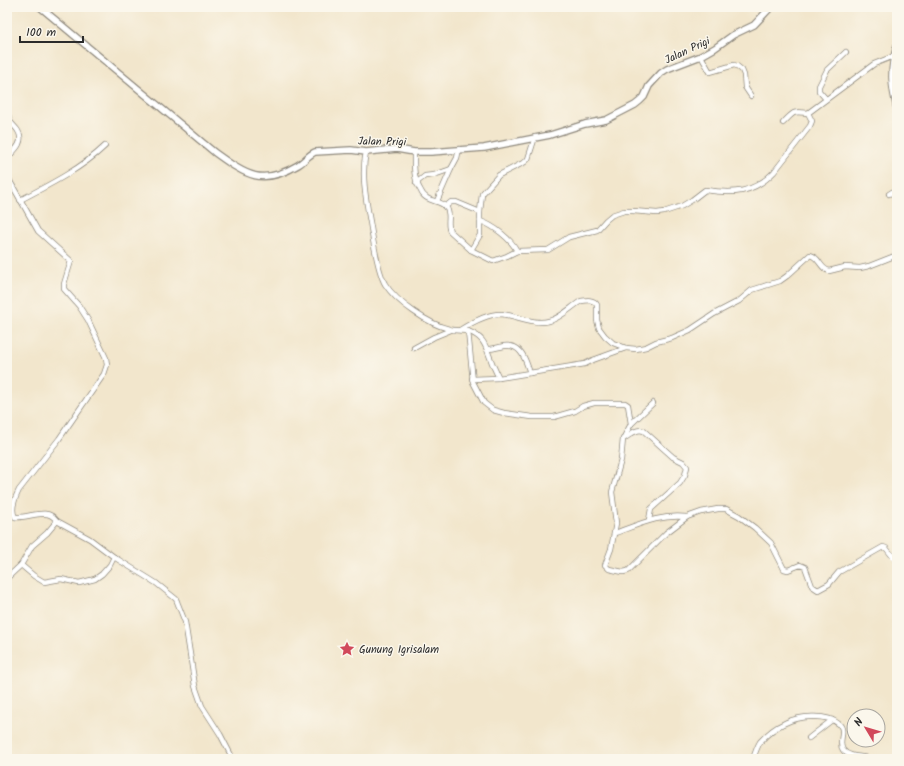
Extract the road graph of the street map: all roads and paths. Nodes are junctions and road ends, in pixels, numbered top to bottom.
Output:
1 (40, 7) edge
2 (771, 7) edge
3 (897, 46) edge
4 (846, 52) dead end
5 (701, 56) junction
6 (894, 56) junction
7 (751, 96) dead end
8 (826, 99) junction
9 (897, 108) edge
10 (7, 109) edge
11 (808, 113) junction
12 (783, 123) dead end
13 (535, 138) junction
14 (105, 146) dead end
15 (459, 149) junction
16 (366, 152) junction
17 (414, 152) junction
18 (7, 158) edge
19 (451, 169) junction
20 (7, 176) edge
21 (416, 183) junction
22 (897, 189) edge
23 (889, 194) dead end
24 (20, 200) junction
25 (437, 201) junction
26 (446, 207) junction
27 (480, 212) junction
28 (480, 221) junction
29 (471, 250) junction
30 (517, 250) junction
31 (897, 255) edge
32 (451, 330) junction
33 (459, 330) junction
34 (468, 332) junction
35 (414, 348) dead end
36 (626, 348) junction
37 (488, 349) junction
38 (530, 373) junction
39 (499, 378) junction
40 (472, 379) junction
41 (653, 403) dead end
42 (631, 424) junction
43 (623, 439) junction
44 (687, 517) junction
45 (649, 520) junction
46 (57, 521) junction
47 (614, 533) junction
48 (114, 557) junction
49 (897, 562) edge
50 (21, 565) junction
51 (7, 578) edge
52 (832, 720) junction
53 (809, 738) dead end
54 (233, 759) edge
55 (753, 759) edge
56 (872, 759) edge

1 - 16 street, Jalan Prigi
2 - 5 street, Jalan Prigi
3 - 6 main road
4 - 8 street
5 - 7 street
5 - 13 street, Jalan Prigi
6 - 8 street
6 - 9 main road
8 - 11 street
10 - 18 street
11 - 12 street
11 - 30 street
13 - 15 street, Jalan Prigi
13 - 27 street
14 - 24 street
15 - 17 street, Jalan Prigi
15 - 19 street
16 - 17 street, Jalan Prigi
16 - 32 street
17 - 21 street
19 - 21 street
19 - 25 street
20 - 24 street
21 - 25 street
22 - 23 street
24 - 46 street
25 - 26 street
26 - 27 street
26 - 29 street
27 - 28 street
28 - 29 street
28 - 30 street
29 - 30 street
31 - 36 street
32 - 33 street
32 - 35 street
33 - 34 street
33 - 36 street
34 - 37 street
34 - 40 street
36 - 38 street
37 - 38 street
37 - 39 street
38 - 39 street
39 - 40 street
40 - 42 street
41 - 42 street
42 - 43 street
43 - 45 street
43 - 47 street
44 - 45 street
44 - 47 street
44 - 49 street
45 - 47 street
46 - 48 street
46 - 50 street
48 - 50 street
48 - 54 street
50 - 51 street
52 - 53 street
52 - 55 street
52 - 56 street

